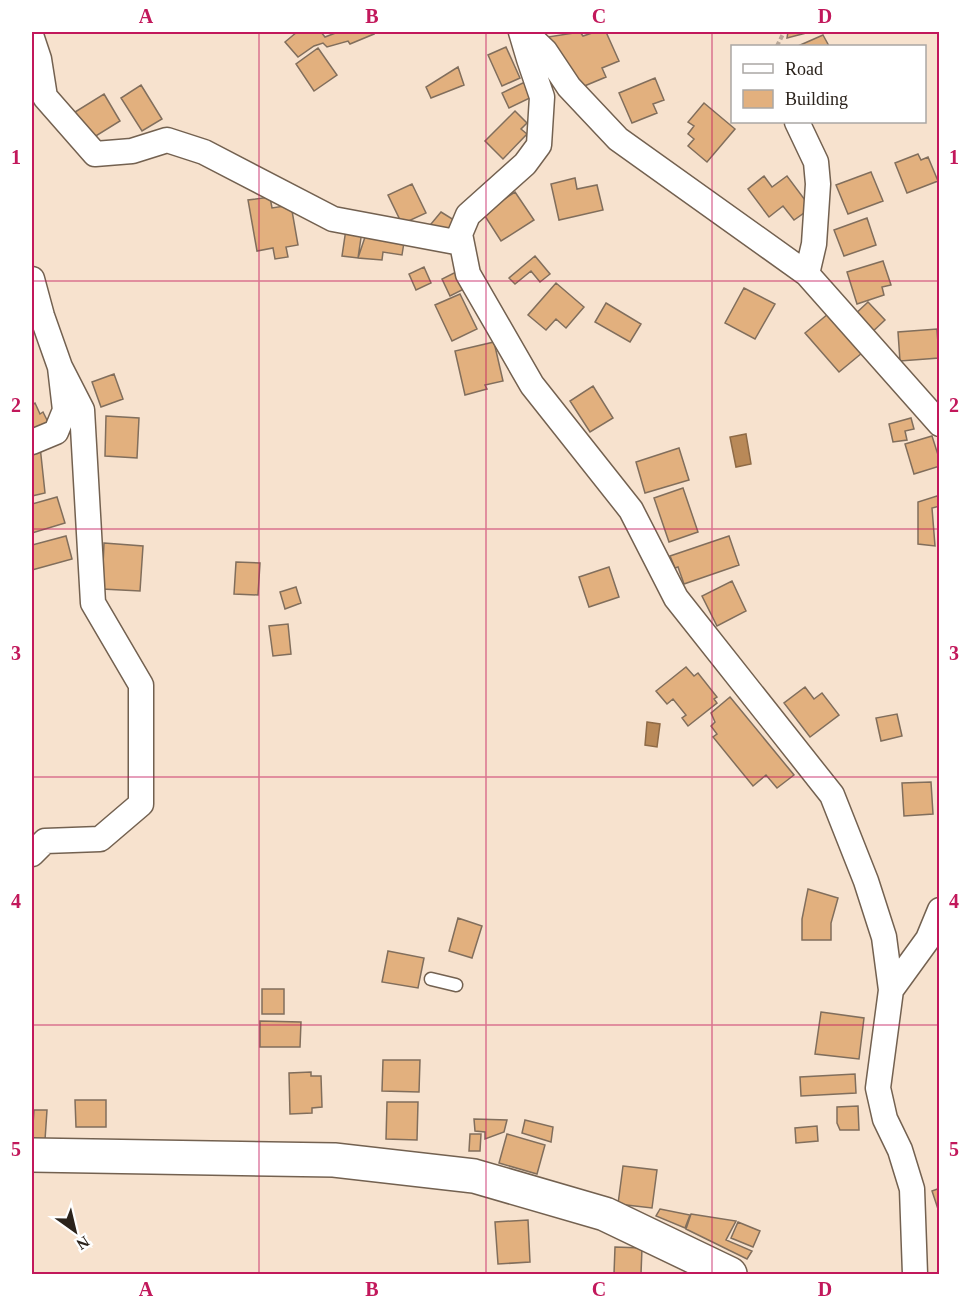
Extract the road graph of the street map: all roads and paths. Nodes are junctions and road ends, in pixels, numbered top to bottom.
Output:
1 (523, 32) edge
2 (32, 38) edge
3 (797, 123) edge
4 (461, 243) junction
5 (807, 274) junction
6 (32, 279) edge
7 (60, 367) junction
8 (939, 424) edge
9 (32, 441) edge
10 (32, 854) edge
11 (939, 910) edge
12 (431, 979) dead end
13 (456, 985) dead end
14 (891, 990) junction
15 (32, 1155) edge
16 (730, 1275) edge
17 (915, 1275) edge

1 - 4 street
1 - 5 street
2 - 4 street
3 - 5 street
4 - 14 street
5 - 8 street
6 - 7 street
7 - 9 street
7 - 10 street
11 - 14 street
12 - 13 lane
14 - 17 street
15 - 16 street

